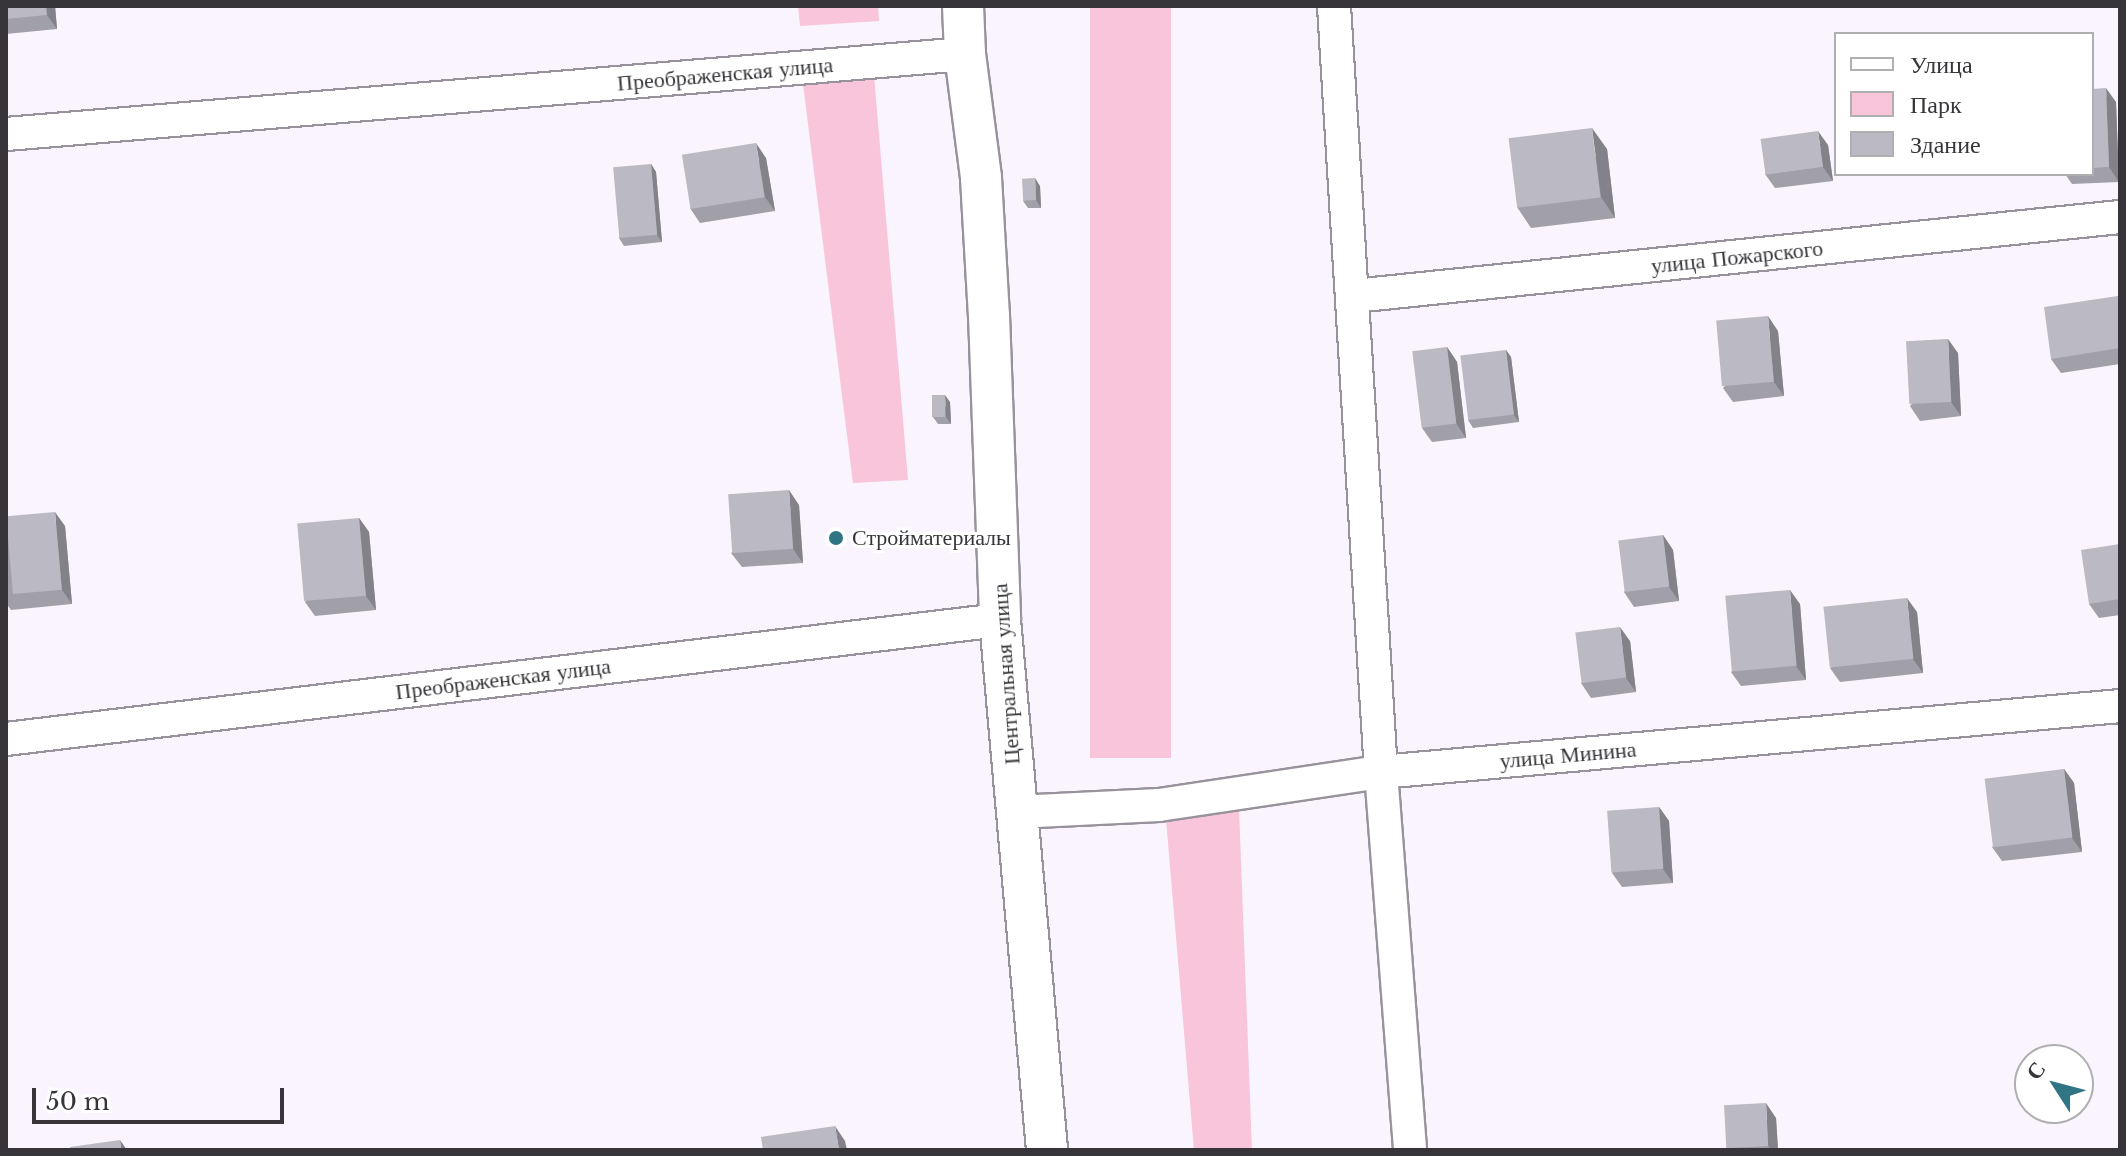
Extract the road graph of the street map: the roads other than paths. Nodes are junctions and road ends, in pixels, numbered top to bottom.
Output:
1 (963, 6) edge
2 (1334, 6) edge
3 (965, 54) junction
4 (6, 134) edge
5 (2120, 217) edge
6 (1354, 296) junction
7 (1000, 620) junction
8 (2120, 706) edge
9 (6, 739) edge
10 (1381, 772) junction
11 (1016, 812) junction
12 (1047, 1150) edge
13 (1410, 1150) edge

1 - 3 main road, Центральная улица
2 - 6 street
3 - 4 street, Преображенская улица
3 - 7 main road, Центральная улица
5 - 6 street, улица Пожарского
6 - 10 street
7 - 9 street, Преображенская улица
7 - 11 main road, Центральная улица
8 - 10 street, улица Минина
10 - 11 street, улица Минина
10 - 13 street
11 - 12 main road, Центральная улица

